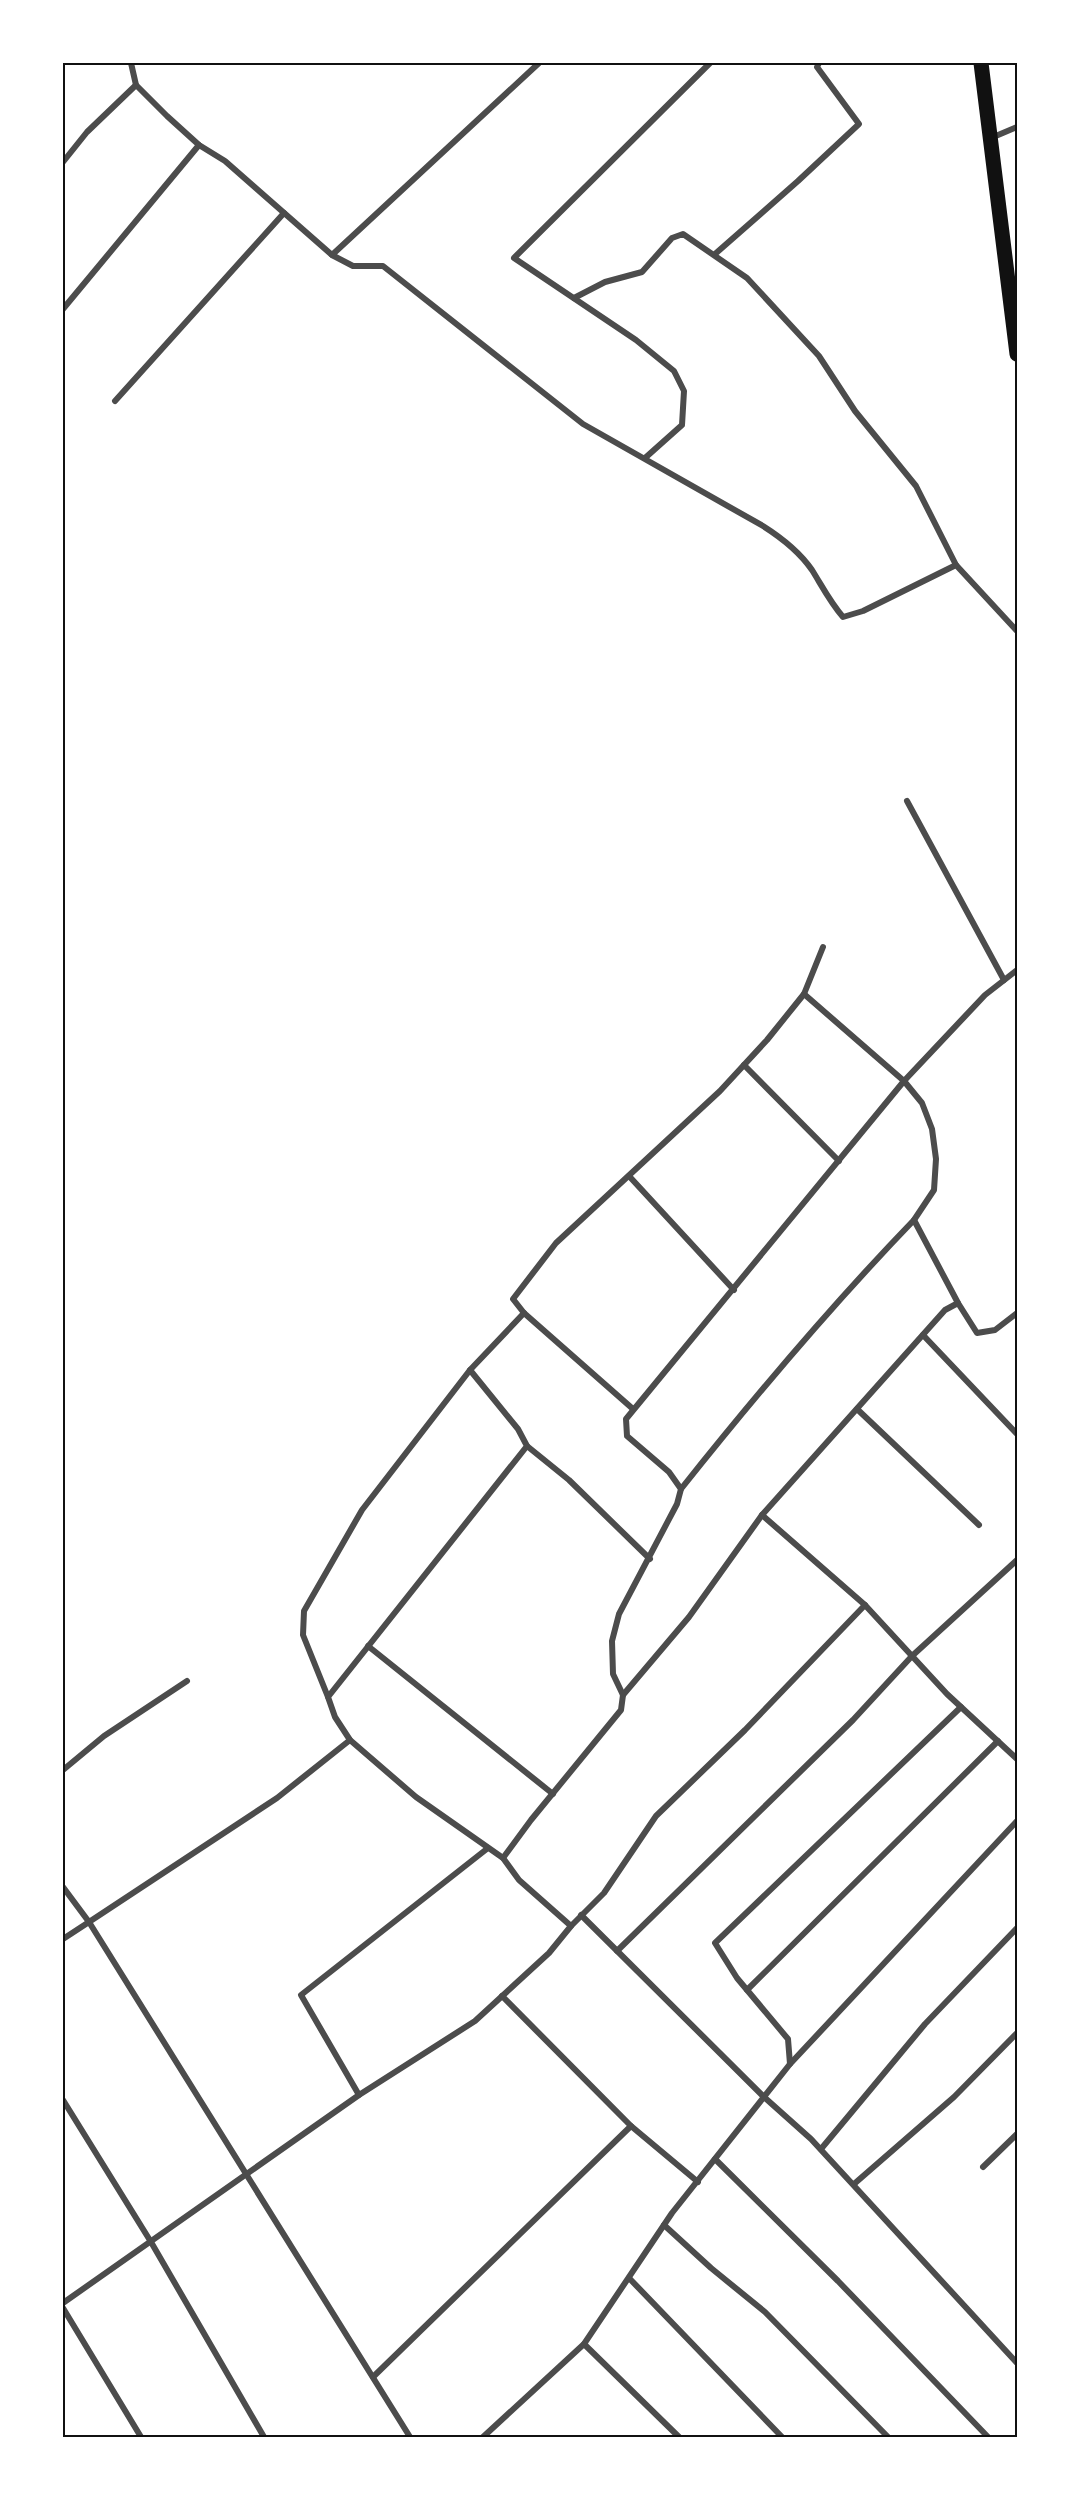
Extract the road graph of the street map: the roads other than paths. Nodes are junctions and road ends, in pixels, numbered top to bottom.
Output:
1 (130, 63) edge
2 (539, 63) edge
3 (710, 63) edge
4 (819, 63) edge
5 (981, 63) edge
6 (136, 85) junction
7 (1017, 127) edge
8 (990, 139) junction
9 (199, 145) junction
10 (63, 162) edge
11 (284, 213) junction
12 (715, 254) junction
13 (333, 255) junction
14 (574, 298) junction
15 (63, 309) edge
16 (1017, 354) edge
17 (115, 401) dead end
18 (645, 458) junction
19 (956, 565) junction
20 (1017, 631) edge
21 (907, 801) dead end
22 (823, 947) dead end
23 (1017, 970) edge
24 (1004, 980) junction
25 (804, 994) junction
26 (744, 1065) junction
27 (904, 1081) junction
28 (839, 1161) junction
29 (629, 1176) junction
30 (914, 1220) junction
31 (734, 1290) junction
32 (958, 1303) junction
33 (524, 1313) junction
34 (1017, 1313) edge
35 (923, 1335) junction
36 (470, 1370) junction
37 (633, 1408) junction
38 (857, 1409) junction
39 (1017, 1434) edge
40 (527, 1446) junction
41 (681, 1489) junction
42 (762, 1515) junction
43 (979, 1525) dead end
44 (650, 1560) junction
45 (1017, 1560) edge
46 (865, 1605) junction
47 (368, 1646) junction
48 (912, 1656) junction
49 (187, 1681) dead end
50 (623, 1695) junction
51 (328, 1696) junction
52 (961, 1707) junction
53 (350, 1740) junction
54 (998, 1741) junction
55 (1017, 1759) edge
56 (63, 1770) edge
57 (553, 1794) junction
58 (1017, 1821) edge
59 (488, 1848) junction
60 (503, 1858) junction
61 (63, 1887) edge
62 (581, 1916) junction
63 (89, 1922) junction
64 (571, 1926) junction
65 (1017, 1928) edge
66 (63, 1939) edge
67 (617, 1951) junction
68 (747, 1990) junction
69 (502, 1996) junction
70 (1017, 2033) edge
71 (790, 2064) junction
72 (359, 2095) junction
73 (764, 2097) junction
74 (63, 2100) edge
75 (632, 2126) junction
76 (1017, 2134) edge
77 (820, 2149) junction
78 (715, 2159) junction
79 (983, 2167) dead end
80 (247, 2175) junction
81 (698, 2182) junction
82 (854, 2184) junction
83 (664, 2225) junction
84 (151, 2242) junction
85 (629, 2277) junction
86 (63, 2303) edge
87 (63, 2308) edge
88 (584, 2344) junction
89 (1017, 2363) edge
90 (373, 2377) junction
91 (141, 2437) edge
92 (264, 2437) edge
93 (410, 2437) edge
94 (483, 2437) edge
95 (679, 2437) edge
96 (782, 2437) edge
97 (888, 2437) edge
98 (988, 2437) edge

1 - 6 street
2 - 13 street
3 - 14 street
4 - 12 street
5 - 8 main road
6 - 9 street
6 - 10 street
7 - 8 street
8 - 16 main road
9 - 11 street
9 - 15 street
11 - 13 street
11 - 17 street
12 - 14 street
12 - 19 street
13 - 18 street
14 - 18 street
18 - 19 street
19 - 20 street
21 - 24 street
22 - 25 street
23 - 24 street
24 - 27 street
25 - 26 street
25 - 27 street
26 - 28 street
26 - 29 street
27 - 28 street
27 - 30 street
28 - 31 street
29 - 31 street
29 - 33 street
30 - 32 street
30 - 41 street
31 - 37 street
32 - 34 street
32 - 35 street
33 - 36 street
33 - 37 street
35 - 38 street
35 - 39 street
36 - 40 street
36 - 51 street
37 - 41 street
38 - 42 street
38 - 43 street
40 - 44 street
40 - 47 street
41 - 44 street
42 - 46 street
42 - 50 street
44 - 50 street
45 - 48 street
46 - 48 street
46 - 62 street
47 - 51 street
47 - 57 street
48 - 52 street
48 - 67 street
49 - 56 street
50 - 57 street
51 - 53 street
52 - 54 street
52 - 68 street
53 - 59 street
53 - 63 street
54 - 55 street
54 - 68 street
57 - 60 street
58 - 71 street
59 - 60 street
59 - 72 street
60 - 64 street
61 - 63 street
62 - 64 street
62 - 67 street
63 - 66 street
63 - 80 street
64 - 69 street
65 - 77 street
67 - 73 street
68 - 71 street
69 - 72 street
69 - 75 street
70 - 82 street
71 - 73 street
72 - 80 street
73 - 77 street
73 - 78 street
74 - 84 street
75 - 81 street
75 - 90 street
76 - 79 street
77 - 82 street
78 - 81 street
78 - 98 street
80 - 84 street
80 - 90 street
81 - 83 street
82 - 89 street
83 - 85 street
83 - 97 street
84 - 86 street
84 - 92 street
85 - 88 street
85 - 96 street
87 - 91 street
88 - 94 street
88 - 95 street
90 - 93 street

